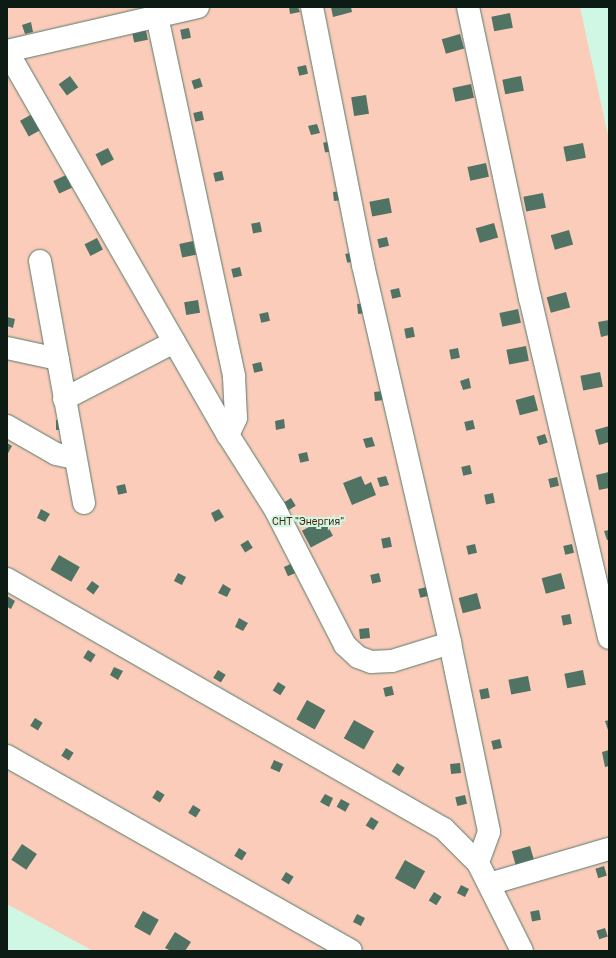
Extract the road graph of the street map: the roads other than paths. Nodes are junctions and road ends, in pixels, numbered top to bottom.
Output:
1 (198, 7) edge
2 (312, 7) edge
3 (468, 7) edge
4 (155, 11) edge
5 (7, 51) edge
6 (40, 261) dead end
7 (174, 342) junction
8 (7, 348) edge
9 (58, 359) junction
10 (64, 399) junction
11 (7, 426) edge
12 (228, 435) junction
13 (75, 458) junction
14 (84, 504) dead end
15 (7, 579) edge
16 (609, 638) edge
17 (450, 643) junction
18 (7, 756) edge
19 (609, 849) edge
20 (478, 863) junction
21 (489, 884) junction
22 (351, 951) edge
23 (522, 951) edge

1 - 4 lane
2 - 17 lane
3 - 16 lane
4 - 5 lane
4 - 12 lane
5 - 7 lane
6 - 9 lane
7 - 10 lane
7 - 12 lane
8 - 9 lane
9 - 10 lane
10 - 13 lane
11 - 13 lane
12 - 17 lane
13 - 14 lane
15 - 20 lane
17 - 20 lane
18 - 22 lane
19 - 21 lane
20 - 21 lane
21 - 23 lane

